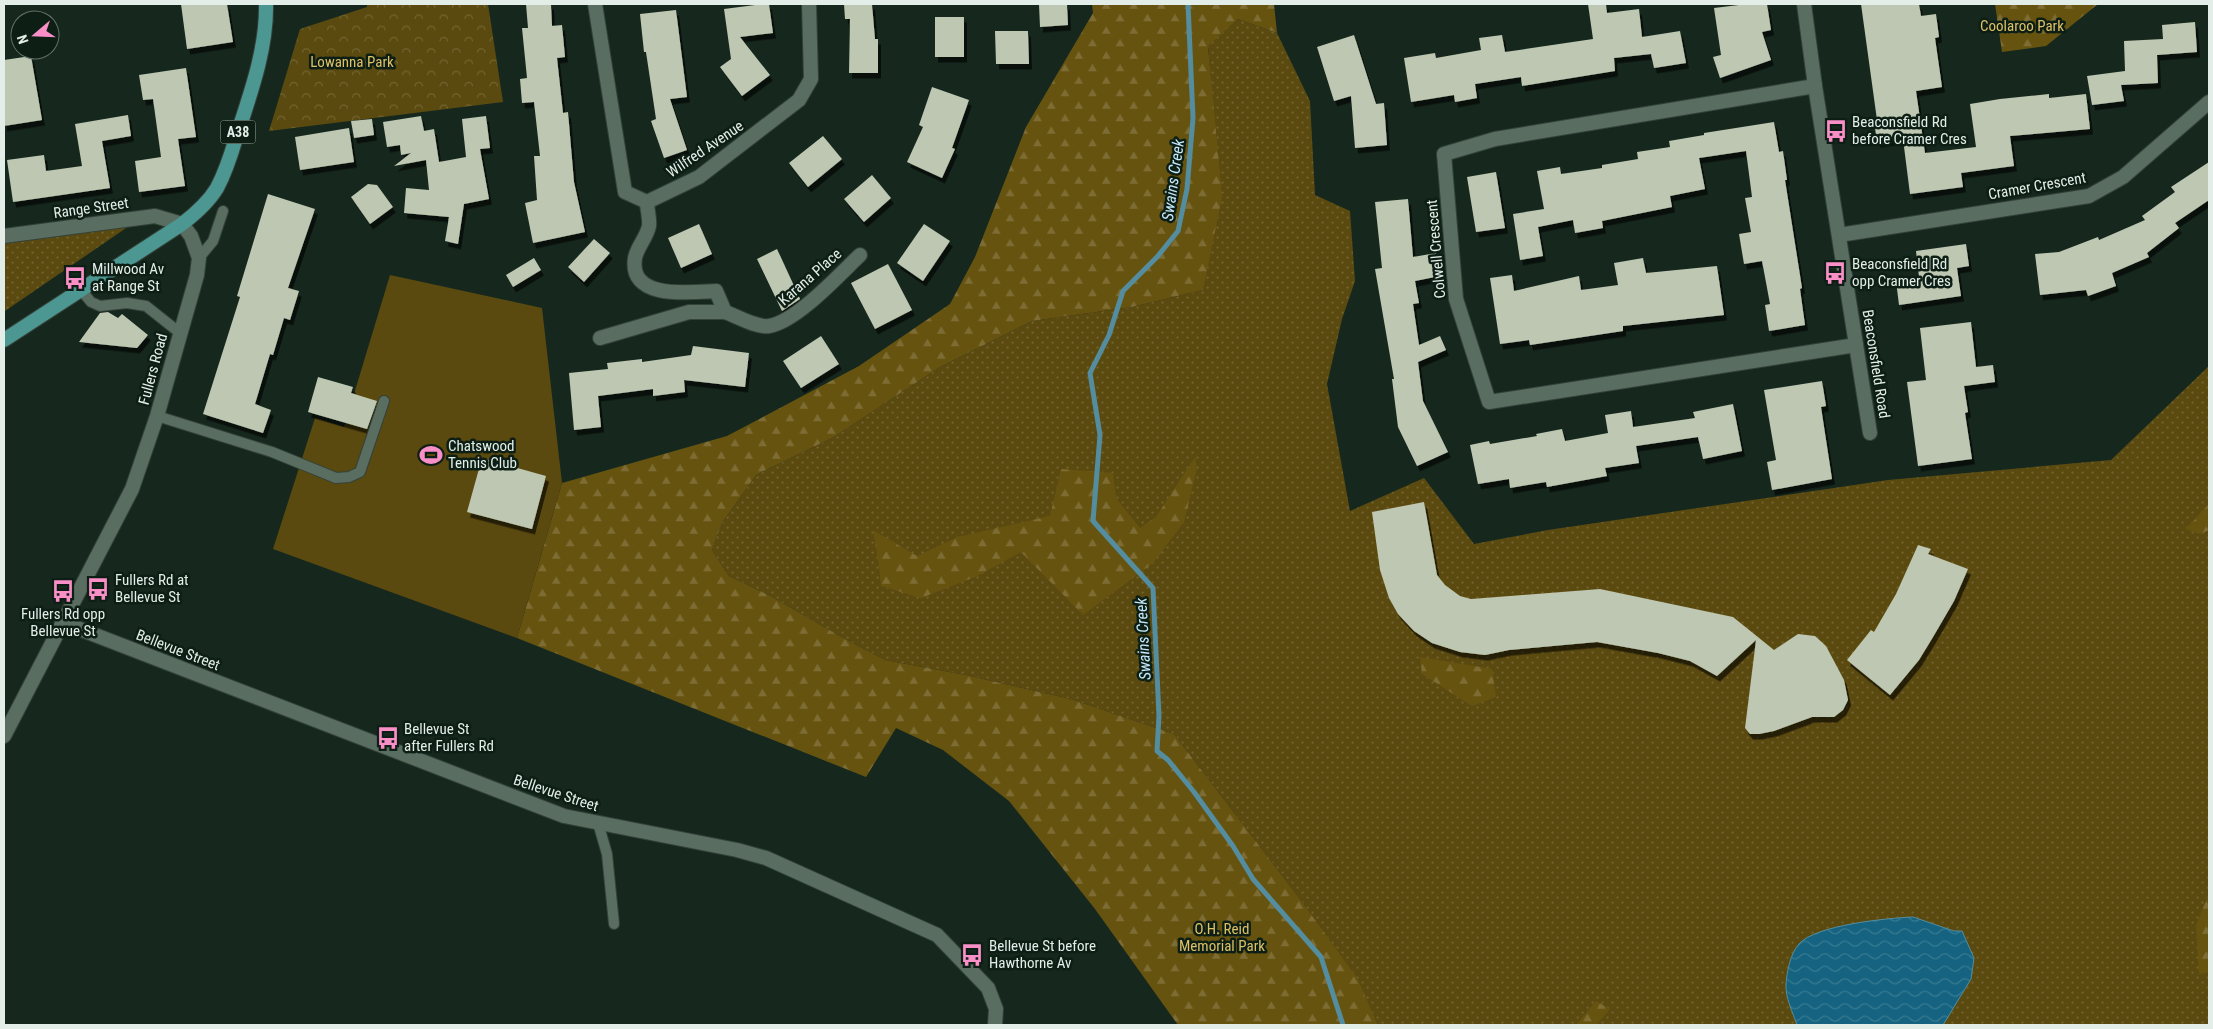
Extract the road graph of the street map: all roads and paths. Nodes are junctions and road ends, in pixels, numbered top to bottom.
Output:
1 (266, 4) edge
2 (595, 4) edge
3 (809, 4) edge
4 (1804, 4) edge
5 (1815, 86) junction
6 (2209, 102) edge
7 (647, 202) junction
8 (223, 211) dead end
9 (182, 224) junction
10 (1839, 235) junction
11 (4, 236) edge
12 (860, 255) dead end
13 (199, 258) junction
14 (81, 290) junction
15 (725, 312) junction
16 (180, 333) junction
17 (600, 338) dead end
18 (4, 340) edge
19 (1856, 344) junction
20 (384, 401) dead end
21 (157, 416) junction
22 (1870, 433) dead end
23 (64, 623) junction
24 (4, 736) edge
25 (598, 823) junction
26 (614, 924) dead end
27 (995, 1025) edge

1 - 9 main road, A38
2 - 7 street
3 - 7 street, Wilfred Avenue
4 - 5 street, Beaconsfield Road
5 - 10 street, Beaconsfield Road
5 - 19 street, Colwell Crescent
6 - 10 street, Cramer Crescent
7 - 15 street
8 - 13 lane
9 - 11 street, Range Street
9 - 13 street
9 - 14 main road, A38
10 - 19 street, Beaconsfield Road
12 - 15 street, Karana Place
13 - 16 street, Fullers Road
14 - 16 lane
14 - 18 main road, A38
15 - 17 street, Karana Place
16 - 21 street, Fullers Road
19 - 22 street, Beaconsfield Road
20 - 21 lane
21 - 23 street, Fullers Road
23 - 24 street, Fullers Road
23 - 25 street, Bellevue Street
25 - 26 lane
25 - 27 street, Bellevue Street

